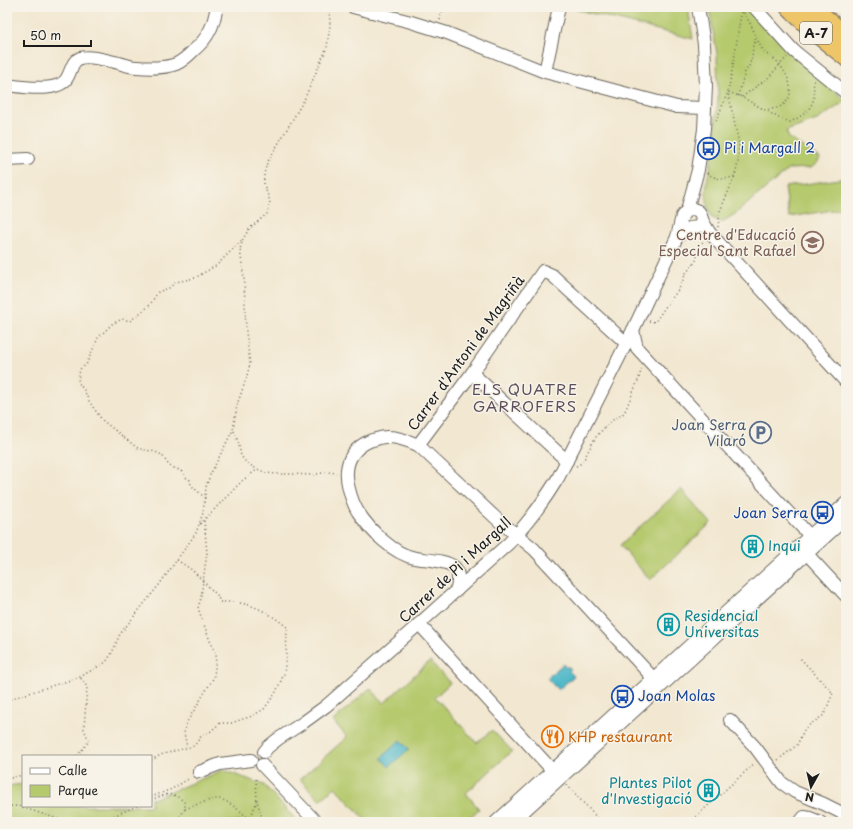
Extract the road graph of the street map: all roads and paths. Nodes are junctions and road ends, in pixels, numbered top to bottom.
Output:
1 (217, 7) edge
2 (329, 7) edge
3 (353, 7) edge
4 (443, 7) edge
5 (559, 7) edge
6 (698, 7) edge
7 (789, 7) edge
8 (813, 7) edge
9 (746, 8) edge
10 (437, 30) junction
11 (846, 36) edge
12 (756, 37) junction
13 (794, 51) junction
14 (846, 57) edge
15 (780, 64) junction
16 (820, 71) junction
17 (545, 72) junction
18 (7, 85) edge
19 (728, 92) junction
20 (846, 93) edge
21 (738, 96) junction
22 (742, 97) junction
23 (706, 108) junction
24 (765, 110) junction
25 (714, 125) dead end
26 (28, 158) dead end
27 (7, 160) edge
28 (706, 173) dead end
29 (736, 176) junction
30 (692, 219) junction
31 (711, 233) junction
32 (243, 240) junction
33 (648, 321) dead end
34 (633, 330) junction
35 (626, 343) junction
36 (640, 368) dead end
37 (472, 373) junction
38 (846, 382) edge
39 (233, 430) junction
40 (418, 445) junction
41 (571, 463) junction
42 (258, 469) junction
43 (346, 475) junction
44 (205, 498) junction
45 (846, 504) edge
46 (846, 518) edge
47 (204, 520) junction
48 (199, 524) junction
49 (517, 534) junction
50 (810, 536) junction
51 (807, 554) junction
52 (176, 560) junction
53 (203, 581) junction
54 (457, 590) junction
55 (846, 596) edge
56 (419, 624) junction
57 (799, 657) dead end
58 (80, 677) junction
59 (654, 679) junction
60 (7, 700) edge
61 (730, 720) dead end
62 (187, 747) junction
63 (78, 755) edge
64 (762, 756) junction
65 (152, 760) edge
66 (256, 762) junction
67 (770, 766) junction
68 (199, 772) joint
69 (22, 775) edge
70 (557, 775) junction
71 (256, 778) dead end
72 (7, 780) edge
73 (152, 797) edge
74 (152, 800) edge
75 (257, 801) junction
76 (7, 806) edge
77 (135, 807) edge
78 (185, 809) junction
79 (846, 815) edge
80 (248, 818) junction
81 (622, 818) dead end
82 (71, 822) edge
83 (99, 822) edge
84 (176, 822) edge
85 (245, 822) edge
86 (254, 822) edge
87 (263, 822) edge
88 (316, 822) edge
89 (496, 822) edge
90 (512, 822) edge
91 (600, 822) edge
92 (618, 822) edge
93 (690, 822) edge
94 (800, 822) edge
95 (820, 822) edge

1 - 18 street
2 - 32 path
3 - 10 street
4 - 10 path
5 - 17 street
6 - 23 street
7 - 14 highway, A-7
8 - 11 highway, A-7
9 - 12 path
9 - 13 street
9 - 19 path
10 - 17 street
12 - 15 path
12 - 21 path
13 - 15 path
13 - 16 street
15 - 22 path
15 - 24 path
16 - 20 street
16 - 24 path
17 - 23 street
19 - 21 path
19 - 25 path
19 - 29 path
21 - 22 path
22 - 24 path
23 - 30 street
26 - 27 street
28 - 29 path
29 - 31 path
30 - 31 street
30 - 34 street, Carrer de Pi i Margall
31 - 33 path
31 - 38 street
32 - 39 path
32 - 44 path
34 - 35 street, Carrer de Pi i Margall
34 - 50 street
35 - 37 street, Carrer d'Antoni de Magriñà
35 - 41 street, Carrer de Pi i Margall
36 - 41 path
37 - 40 street, Carrer d'Antoni de Magriñà
37 - 41 street
39 - 42 path
39 - 44 path
40 - 43 street, Carrer d'Antoni de Magriñà
40 - 49 street
41 - 49 street, Carrer de Pi i Margall
42 - 43 path
42 - 47 path
43 - 54 street, Carrer d'Antoni de Magriñà
44 - 48 path
45 - 50 street
46 - 51 street
47 - 48 path
47 - 53 path
48 - 52 path
49 - 54 street, Carrer de Pi i Margall
49 - 59 street
50 - 59 street
51 - 55 street
51 - 70 street
52 - 53 path
52 - 58 path
53 - 62 path
53 - 62 path
54 - 56 street, Carrer de Pi i Margall
56 - 66 street, Carrer de Pi i Margall
56 - 70 street
57 - 67 path
58 - 60 path
58 - 63 path
59 - 70 street
61 - 64 street
62 - 65 path
64 - 67 street
64 - 93 path
66 - 68 street
66 - 88 street
67 - 79 street
68 - 73 path
69 - 72 path
70 - 89 street
70 - 90 street
70 - 91 path
71 - 75 path
74 - 78 path
75 - 80 path
75 - 87 path
76 - 82 path
77 - 83 path
78 - 80 path
78 - 84 path
80 - 85 path
80 - 86 path
81 - 92 path
94 - 95 street

